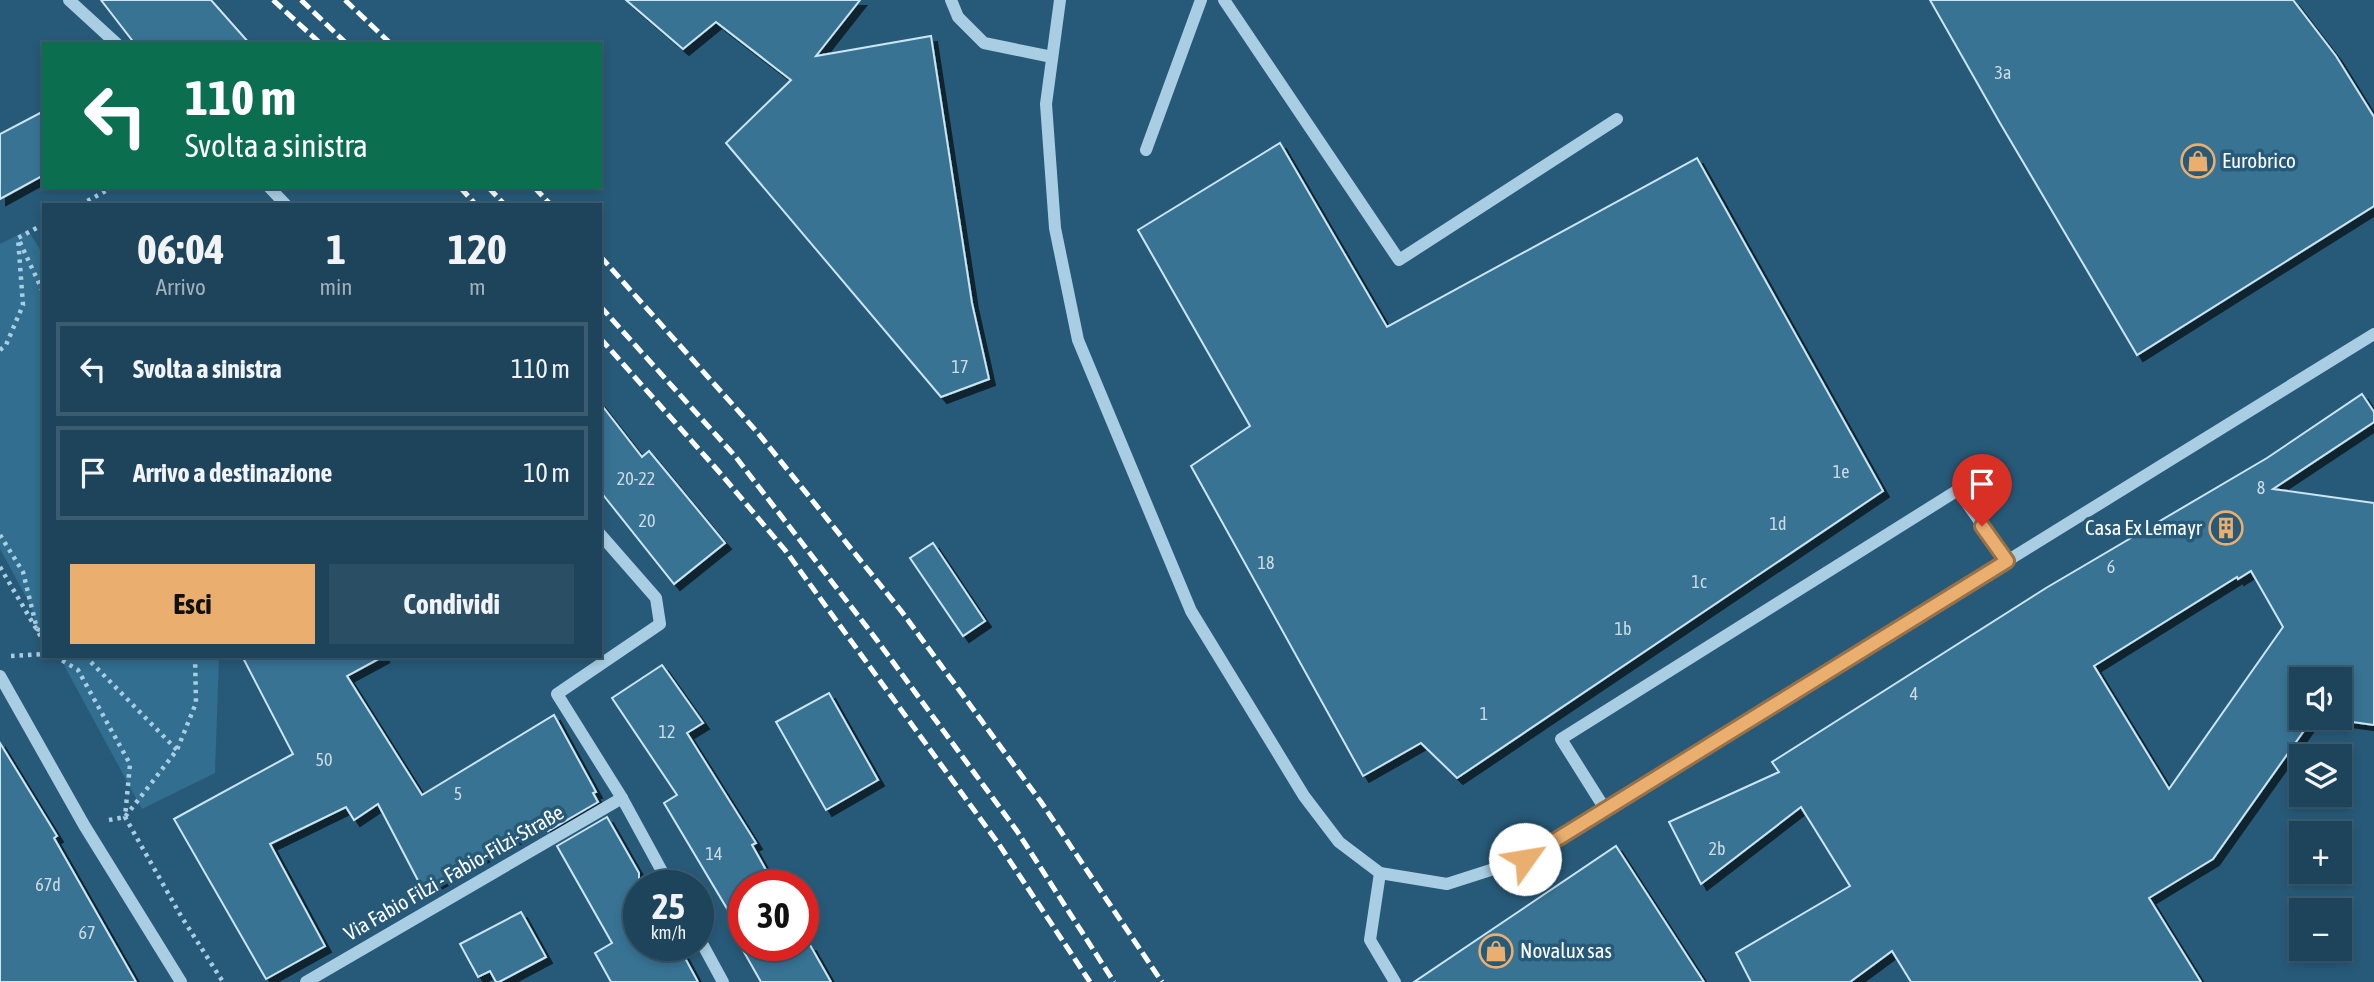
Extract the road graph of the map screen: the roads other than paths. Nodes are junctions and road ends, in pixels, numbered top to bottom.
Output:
1 (69, 0) edge
2 (950, 0) edge
3 (1060, 0) edge
4 (1201, 0) edge
5 (1224, 0) edge
6 (115, 42) edge
7 (1052, 57) junction
8 (1617, 120) dead end
9 (1146, 150) dead end
10 (271, 189) edge
11 (284, 203) edge
12 (2374, 334) edge
13 (602, 536) edge
14 (2007, 561) junction
15 (0, 676) edge
16 (622, 798) junction
17 (1605, 809) junction
18 (661, 870) edge
19 (1380, 873) junction
20 (712, 961) edge
21 (181, 982) edge
22 (306, 982) edge
23 (723, 982) edge
24 (1395, 982) edge

1 - 6 street
2 - 7 street
3 - 7 street
4 - 9 street
5 - 8 street
7 - 19 street
10 - 11 street
12 - 14 street
13 - 16 street
14 - 17 street
14 - 17 street
15 - 21 street
16 - 18 street
16 - 22 street, Via Fabio Filzi - Fabio-Filzi-Straße
17 - 19 street
19 - 24 street
20 - 23 street

